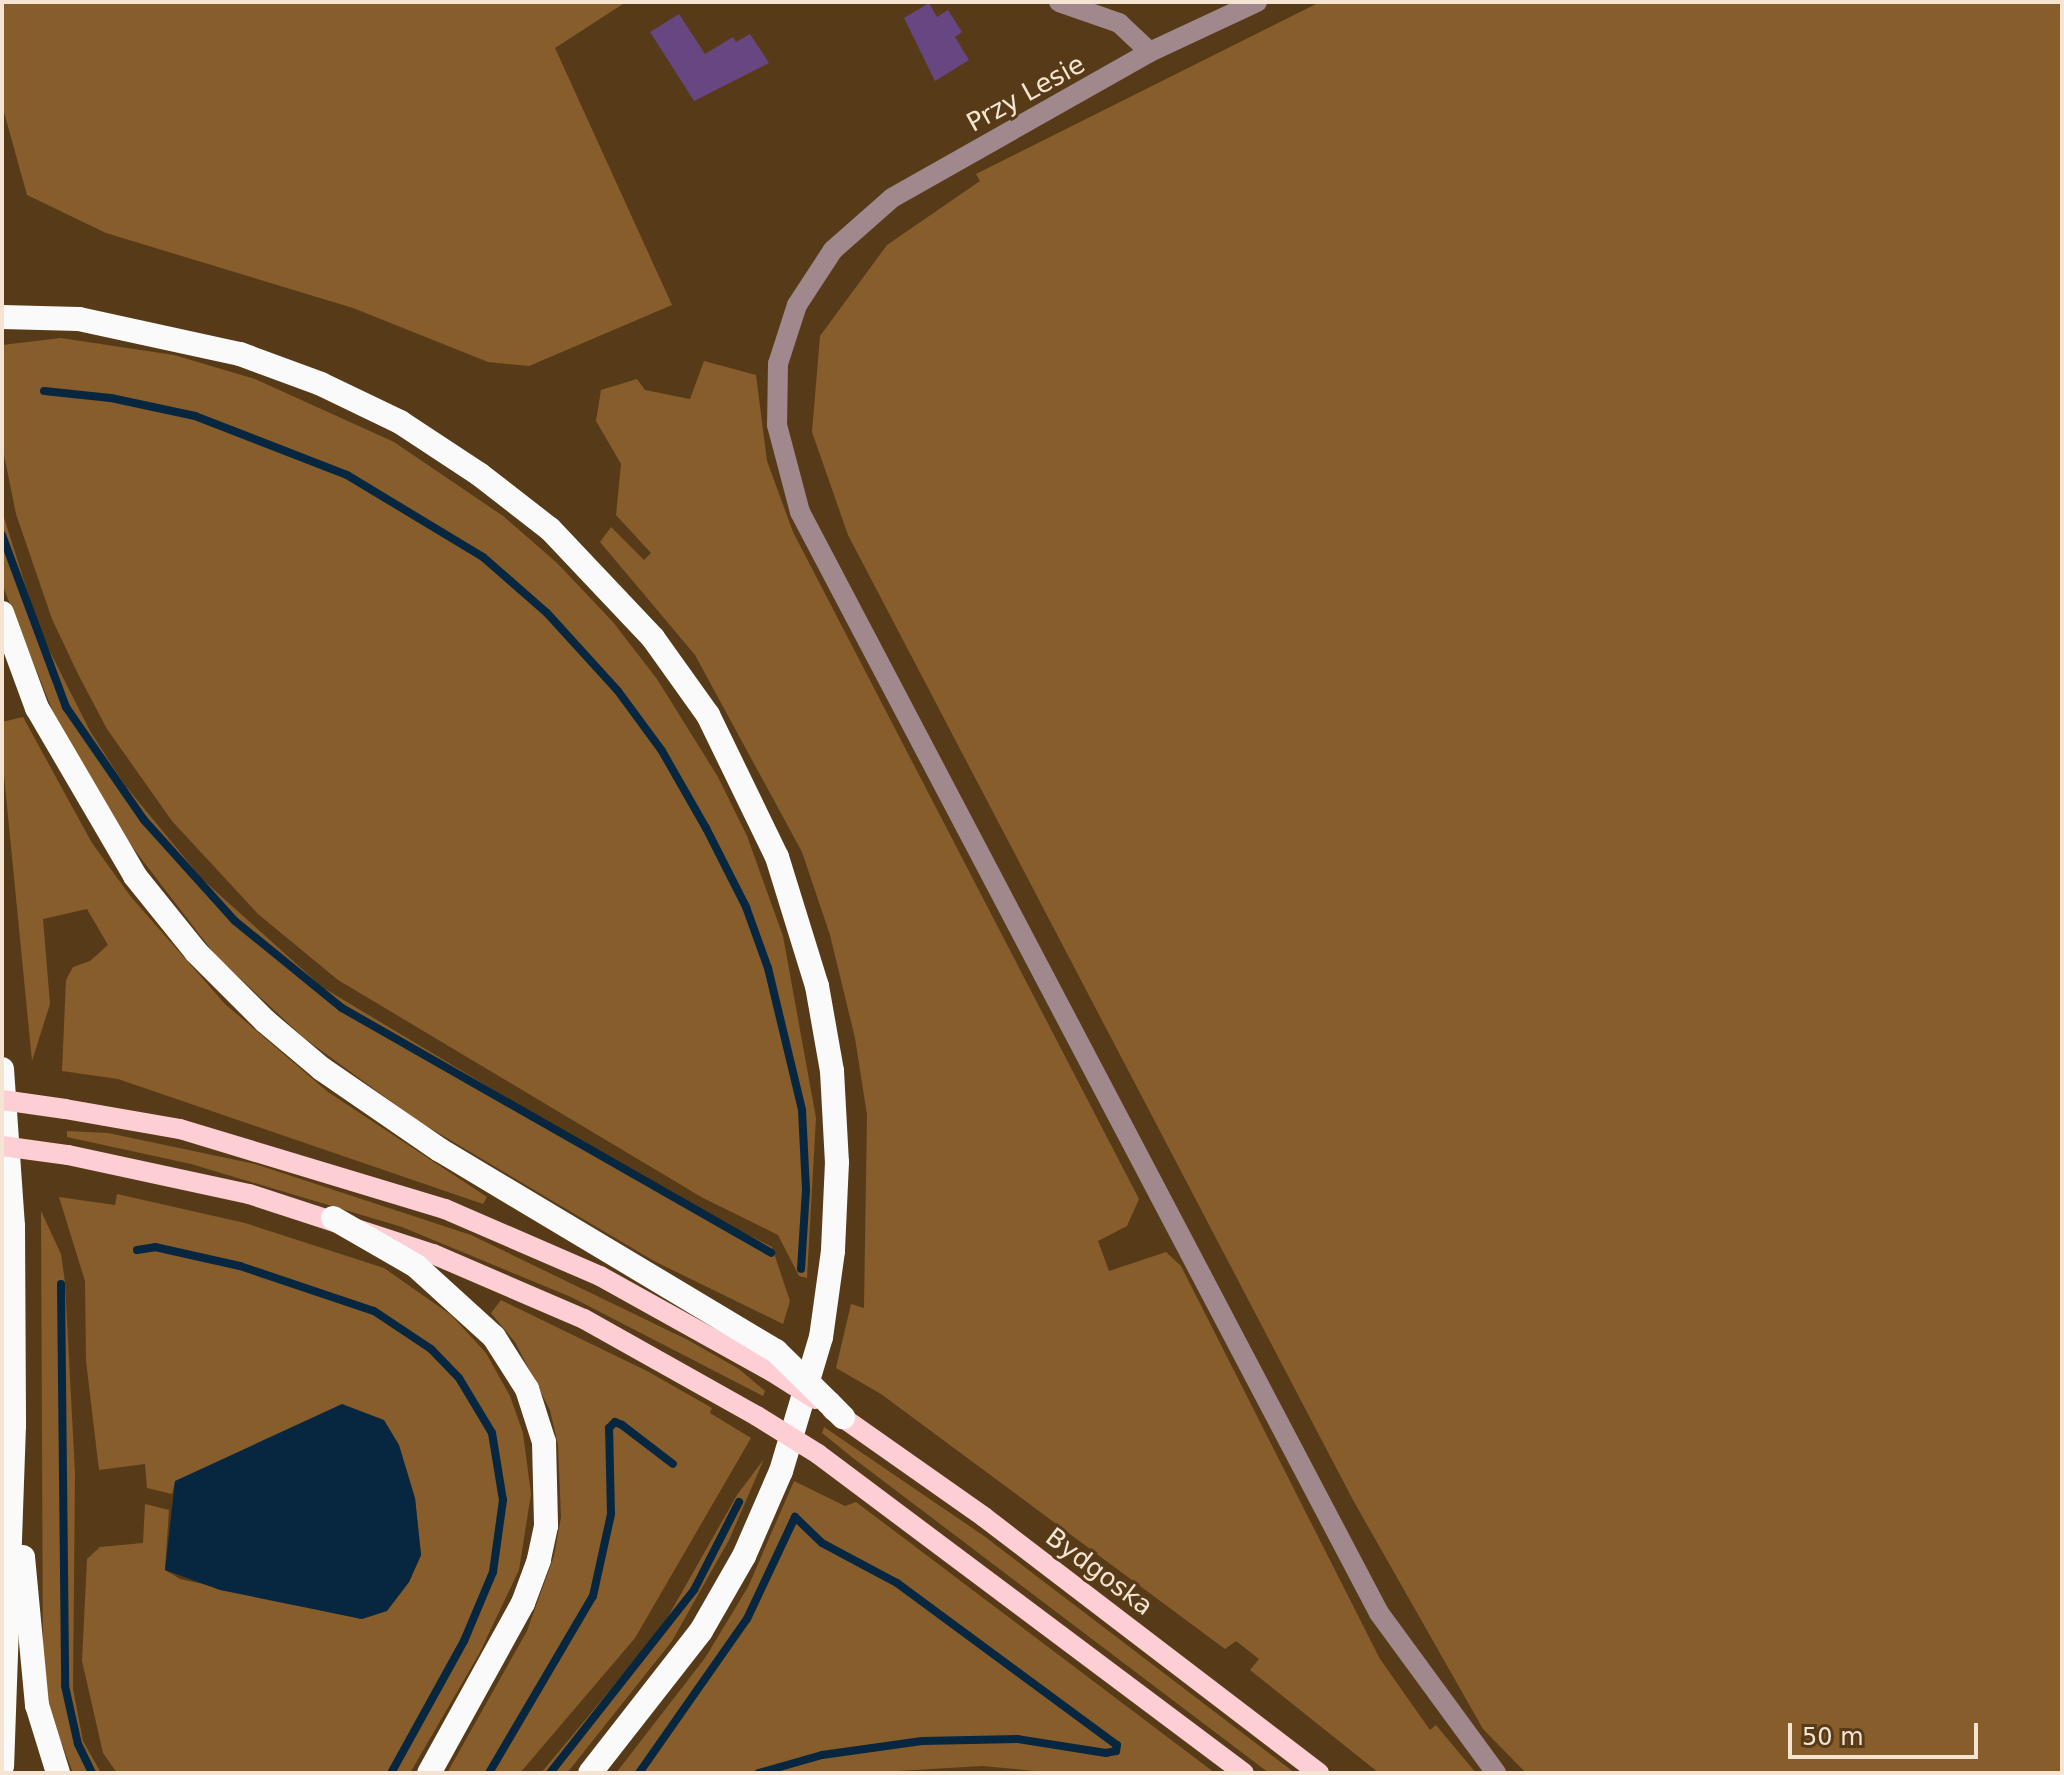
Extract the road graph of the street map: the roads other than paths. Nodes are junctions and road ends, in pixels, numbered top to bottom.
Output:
1 (1059, 2) edge
2 (1257, 2) edge
3 (1150, 52) junction
4 (2, 317) edge
5 (2, 613) edge
6 (2, 1069) edge
7 (2, 1100) edge
8 (2, 1146) edge
9 (333, 1218) junction
10 (773, 1361) junction
11 (833, 1409) joint
12 (14, 1488) junction
13 (2, 1766) edge
14 (58, 1773) edge
15 (429, 1773) edge
16 (590, 1773) edge
17 (1244, 1773) edge
18 (1319, 1773) edge
19 (1496, 1773) edge

1 - 3 street
2 - 3 street, Przy Lesie
3 - 19 street, Przy Lesie
4 - 16 highway
5 - 10 highway
6 - 12 highway
7 - 10 main road, bridge
8 - 9 main road, bridge
9 - 15 highway
9 - 17 main road, bridge
10 - 11 highway, bridge
11 - 18 main road, Bydgoska
12 - 13 highway
12 - 14 highway

